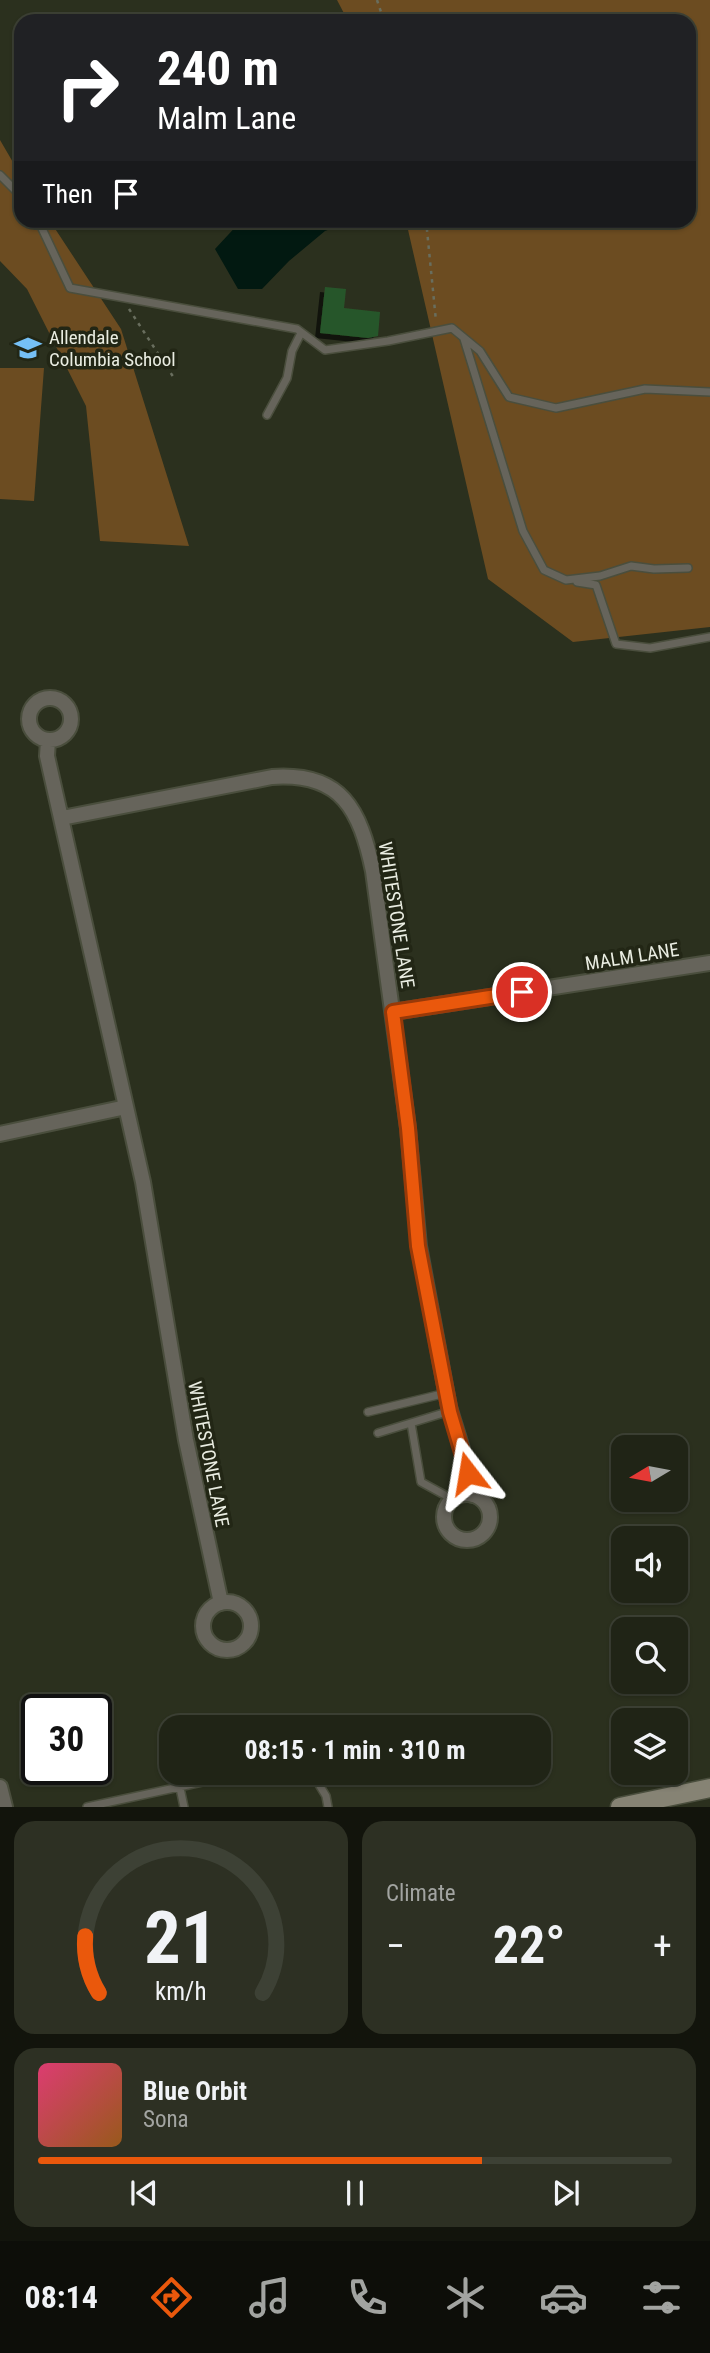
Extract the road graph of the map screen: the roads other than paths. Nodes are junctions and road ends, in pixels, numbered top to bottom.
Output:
1 (0, 175) edge
2 (14, 189) edge
3 (43, 228) edge
4 (301, 332) junction
5 (464, 338) junction
6 (710, 392) edge
7 (267, 415) dead end
8 (688, 568) dead end
9 (566, 580) junction
10 (710, 636) edge
11 (48, 740) dead end
12 (62, 818) junction
13 (710, 963) edge
14 (393, 1012) junction
15 (126, 1107) junction
16 (0, 1134) edge
17 (446, 1393) junction
18 (368, 1412) dead end
19 (450, 1412) junction
20 (411, 1423) junction
21 (378, 1433) dead end
22 (472, 1495) junction
23 (452, 1499) junction
24 (221, 1603) dead end
25 (193, 1785) edge
26 (319, 1785) edge
27 (0, 1787) edge
28 (180, 1788) junction
29 (710, 1788) edge
30 (5, 1807) edge
31 (87, 1807) edge
32 (184, 1807) edge
33 (328, 1807) edge
34 (620, 1807) edge

1 - 2 lane
3 - 4 lane
4 - 5 lane
4 - 7 lane
5 - 6 lane
5 - 9 lane
8 - 9 lane
9 - 10 lane
11 - 12 street, WHITESTONE LANE
12 - 14 street, WHITESTONE LANE
12 - 15 street, WHITESTONE LANE
13 - 14 street, MALM LANE
14 - 17 street, WHITESTONE LANE
15 - 16 street
15 - 24 street, WHITESTONE LANE
17 - 18 lane
17 - 19 street, WHITESTONE LANE
19 - 20 lane
19 - 22 street, WHITESTONE LANE
20 - 21 lane
20 - 23 lane
22 - 23 street
22 - 23 street, WHITESTONE LANE
25 - 28 lane
26 - 33 lane
27 - 30 street
28 - 31 lane
28 - 32 lane
29 - 34 main road

